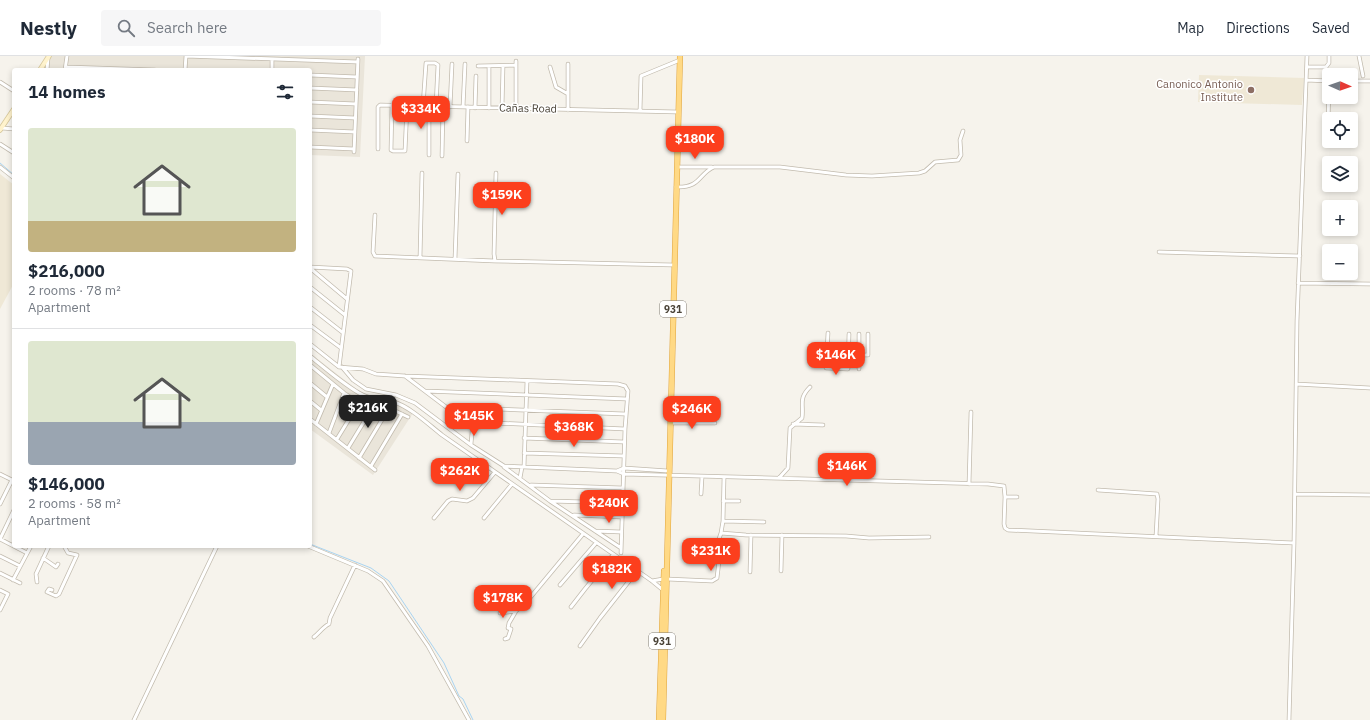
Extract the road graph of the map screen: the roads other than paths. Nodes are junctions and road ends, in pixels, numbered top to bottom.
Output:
1 (49, 56) edge
2 (67, 56) edge
3 (186, 56) edge
4 (1307, 56) edge
5 (1329, 56) edge
6 (1359, 56) edge
7 (680, 58) edge
8 (272, 59) junction
9 (516, 61) dead end
10 (452, 64) dead end
11 (465, 64) dead end
12 (568, 64) dead end
13 (478, 66) dead end
14 (489, 66) junction
15 (503, 66) junction
16 (516, 66) junction
17 (550, 67) dead end
18 (1307, 67) junction
19 (41, 68) edge
20 (47, 68) edge
21 (66, 68) edge
22 (185, 68) edge
23 (272, 68) edge
24 (312, 75) edge
25 (476, 76) dead end
26 (1363, 76) dead end
27 (357, 77) junction
28 (1306, 80) junction
29 (1322, 81) edge
30 (1358, 81) edge
31 (1370, 81) edge
32 (0, 82) edge
33 (312, 88) edge
34 (12, 90) edge
35 (357, 90) junction
36 (568, 94) junction
37 (312, 102) edge
38 (356, 104) junction
39 (392, 105) junction
40 (407, 106) junction
41 (423, 106) junction
42 (429, 106) junction
43 (436, 106) junction
44 (443, 106) junction
45 (450, 107) junction
46 (463, 107) junction
47 (468, 107) junction
48 (475, 108) junction
49 (489, 108) junction
50 (502, 108) junction
51 (516, 108) junction
52 (568, 110) junction
53 (640, 111) junction
54 (12, 112) edge
55 (678, 112) junction
56 (312, 116) edge
57 (355, 118) junction
58 (12, 128) edge
59 (1, 129) edge
60 (312, 130) edge
61 (963, 131) dead end
62 (355, 132) junction
63 (467, 141) dead end
64 (0, 144) edge
65 (312, 147) edge
66 (378, 149) dead end
67 (12, 152) edge
68 (428, 154) dead end
69 (442, 156) dead end
70 (0, 167) edge
71 (677, 167) junction
72 (714, 167) junction
73 (422, 173) dead end
74 (496, 173) dead end
75 (458, 174) dead end
76 (12, 176) edge
77 (676, 187) junction
78 (374, 215) dead end
79 (1159, 252) dead end
80 (1300, 256) junction
81 (420, 258) junction
82 (455, 259) junction
83 (495, 261) junction
84 (674, 265) junction
85 (312, 268) edge
86 (312, 270) edge
87 (1298, 283) junction
88 (1370, 284) edge
89 (312, 289) edge
90 (347, 299) junction
91 (312, 309) edge
92 (345, 315) junction
93 (312, 326) edge
94 (342, 332) junction
95 (828, 333) dead end
96 (849, 334) dead end
97 (859, 334) dead end
98 (868, 334) dead end
99 (312, 346) edge
100 (341, 348) junction
101 (859, 355) junction
102 (312, 358) edge
103 (312, 367) edge
104 (340, 367) junction
105 (859, 369) dead end
106 (405, 376) junction
107 (527, 381) junction
108 (333, 384) junction
109 (1296, 384) junction
110 (312, 385) edge
111 (810, 387) dead end
112 (1370, 388) edge
113 (424, 391) junction
114 (344, 393) junction
115 (526, 395) junction
116 (327, 397) junction
117 (627, 400) junction
118 (670, 402) junction
119 (689, 402) dead end
120 (312, 403) edge
121 (359, 403) junction
122 (446, 406) junction
123 (373, 407) junction
124 (389, 408) junction
125 (321, 410) junction
126 (525, 410) junction
127 (971, 412) dead end
128 (402, 414) junction
129 (625, 414) junction
130 (408, 417) dead end
131 (312, 421) edge
132 (472, 422) junction
133 (670, 423) junction
134 (715, 423) dead end
135 (316, 424) junction
136 (524, 424) junction
137 (793, 424) junction
138 (823, 425) dead end
139 (624, 429) junction
140 (329, 433) junction
141 (524, 438) junction
142 (337, 439) junction
143 (624, 442) junction
144 (471, 445) junction
145 (348, 448) junction
146 (524, 453) junction
147 (624, 456) junction
148 (359, 458) junction
149 (371, 466) junction
150 (504, 466) junction
151 (523, 467) junction
152 (624, 468) junction
153 (375, 470) dead end
154 (617, 471) junction
155 (495, 472) junction
156 (668, 473) junction
157 (0, 474) edge
158 (624, 474) junction
159 (702, 477) junction
160 (520, 478) junction
161 (724, 478) junction
162 (779, 478) junction
163 (12, 480) edge
164 (12, 483) edge
165 (512, 484) junction
166 (969, 484) junction
167 (530, 485) junction
168 (543, 485) junction
169 (623, 488) junction
170 (1098, 490) dead end
171 (0, 491) edge
172 (5, 494) junction
173 (542, 494) junction
174 (701, 494) dead end
175 (1294, 494) junction
176 (1370, 495) edge
177 (1005, 497) junction
178 (1017, 497) dead end
179 (550, 501) junction
180 (724, 501) junction
181 (739, 501) dead end
182 (622, 503) junction
183 (0, 504) edge
184 (12, 514) edge
185 (572, 515) junction
186 (587, 516) junction
187 (622, 517) junction
188 (434, 518) dead end
189 (484, 518) dead end
190 (723, 521) junction
191 (764, 522) dead end
192 (585, 524) junction
193 (595, 531) junction
194 (622, 532) junction
195 (721, 533) junction
196 (583, 534) junction
197 (751, 535) junction
198 (782, 535) junction
199 (1156, 536) junction
200 (929, 537) dead end
201 (0, 539) edge
202 (596, 543) junction
203 (1294, 543) junction
204 (12, 545) edge
205 (18, 548) edge
206 (30, 548) edge
207 (48, 548) edge
208 (65, 548) edge
209 (216, 548) edge
210 (312, 548) edge
211 (621, 548) junction
212 (27, 553) junction
213 (613, 554) junction
214 (621, 554) dead end
215 (0, 556) edge
216 (43, 558) junction
217 (58, 564) dead end
218 (355, 565) junction
219 (20, 566) junction
220 (637, 571) junction
221 (781, 571) dead end
222 (750, 572) dead end
223 (0, 573) edge
224 (665, 579) junction
225 (13, 580) junction
226 (38, 581) dead end
227 (652, 581) junction
228 (20, 583) dead end
229 (560, 585) dead end
230 (0, 590) edge
231 (52, 590) dead end
232 (663, 590) junction
233 (8, 594) junction
234 (13, 596) dead end
235 (571, 607) dead end
236 (0, 610) edge
237 (516, 611) junction
238 (500, 613) dead end
239 (314, 637) dead end
240 (505, 639) dead end
241 (580, 646) dead end
242 (134, 720) edge
243 (469, 720) edge
244 (659, 720) edge
245 (663, 720) edge
246 (1288, 720) edge

1 - 19 main road
1 - 20 street
2 - 21 street
3 - 8 street
3 - 22 street
4 - 18 street
5 - 18 street
6 - 26 street
7 - 53 street
7 - 55 highway, 931
8 - 23 street
8 - 27 street
9 - 16 street
10 - 45 street
11 - 46 street
12 - 36 street
13 - 14 street
14 - 15 street
14 - 49 street
15 - 16 street
15 - 50 street
16 - 51 street
17 - 36 street
18 - 28 street
24 - 27 street
25 - 48 street
27 - 35 street
28 - 29 street
28 - 80 street
30 - 31 street
32 - 34 street
33 - 35 street
35 - 38 street
36 - 52 street
37 - 38 street
38 - 57 street
39 - 40 street, Cañas Road
39 - 40 street
39 - 66 street, Cañas Road
40 - 41 street, Cañas Road
41 - 42 street, Cañas Road
41 - 43 street
42 - 43 street, Cañas Road
42 - 68 street
43 - 44 street, Cañas Road
44 - 45 street, Cañas Road
44 - 69 street
45 - 46 street, Cañas Road
46 - 47 street, Cañas Road
47 - 48 street, Cañas Road
47 - 63 street
48 - 49 street, Cañas Road
49 - 50 street, Cañas Road
50 - 51 street, Cañas Road
51 - 52 street, Cañas Road
52 - 53 street, Cañas Road
53 - 55 street, Cañas Road
54 - 59 main road
55 - 71 highway, 931
56 - 57 street
57 - 62 street
58 - 59 street
60 - 62 street
61 - 72 street
62 - 65 street
64 - 67 street
70 - 76 street
71 - 72 street
71 - 77 highway, 931
72 - 77 street
73 - 81 street
74 - 83 street
75 - 82 street
77 - 84 highway, 931
78 - 81 street
79 - 80 street
80 - 87 street
81 - 82 street
82 - 83 street
83 - 84 street
84 - 118 highway, 931
85 - 90 street
86 - 90 street
87 - 88 street
87 - 109 street
89 - 92 street
90 - 92 street
91 - 94 street
92 - 94 street
93 - 100 street
94 - 100 street
95 - 96 street
97 - 101 street
98 - 101 street
99 - 104 street
100 - 104 street
101 - 105 street
102 - 155 street
103 - 108 street
104 - 106 street
104 - 144 street
106 - 107 street
106 - 113 street
107 - 115 street
107 - 117 street
108 - 114 street
108 - 116 street
109 - 112 street
109 - 175 street
110 - 116 street
111 - 137 street
113 - 115 street
113 - 122 street
114 - 121 street
114 - 140 street
115 - 117 street
115 - 126 street
116 - 125 street
117 - 129 street
118 - 119 street
118 - 133 highway, 931
120 - 125 street
121 - 123 street
121 - 142 street
122 - 126 street
122 - 132 street
123 - 124 street
123 - 145 street
124 - 128 street
124 - 148 street
125 - 135 street
126 - 129 street
126 - 136 street
127 - 166 street
128 - 130 street
128 - 149 street
129 - 139 street
131 - 135 street
132 - 136 street
132 - 144 street
133 - 134 street
133 - 156 highway, 931
135 - 140 street
136 - 139 street
136 - 141 street
137 - 138 street
137 - 162 street
139 - 143 street
140 - 142 street
141 - 143 street
141 - 146 street
142 - 145 street
143 - 147 street
144 - 150 street
145 - 148 street
146 - 147 street
146 - 151 street
147 - 152 street
148 - 149 street
149 - 153 street
150 - 151 street
150 - 160 street
151 - 154 street
151 - 160 street
152 - 154 street
152 - 156 street
152 - 158 street
154 - 158 street
155 - 165 street
155 - 188 street
156 - 158 street
156 - 159 street
156 - 224 highway, 931
157 - 163 street
158 - 169 street
159 - 161 street
159 - 174 street
160 - 167 street
161 - 162 street
161 - 180 street
162 - 166 street
164 - 172 street
165 - 189 street
165 - 196 street
166 - 177 street
167 - 168 street
167 - 173 street
168 - 169 street
168 - 173 street
169 - 182 street
170 - 199 street
171 - 172 street
172 - 183 street
173 - 179 street
175 - 176 street
175 - 203 street
177 - 178 street
177 - 199 street
179 - 182 street
179 - 185 street
180 - 181 street
180 - 190 street
182 - 187 street
184 - 201 street
185 - 186 street
185 - 192 street
186 - 187 street
186 - 192 street
187 - 194 street
190 - 191 street
190 - 195 street
192 - 193 street
193 - 194 street
193 - 211 street
194 - 211 street
195 - 197 street
195 - 224 street
196 - 202 street
196 - 237 street
197 - 198 street
197 - 222 street
198 - 200 street
198 - 221 street
199 - 203 street
201 - 204 street
202 - 213 street
202 - 229 street
203 - 246 street
205 - 212 street
206 - 212 street
207 - 216 street
208 - 231 street
209 - 242 street
210 - 218 street
211 - 214 street
212 - 219 street
213 - 220 street
213 - 235 street
215 - 219 street
216 - 217 street
216 - 226 street
218 - 239 street
218 - 243 street
219 - 225 street
220 - 227 street
220 - 241 street
223 - 225 street
224 - 227 street
224 - 232 highway, 931
224 - 245 highway, 931
225 - 228 street
227 - 232 street
230 - 233 street
232 - 244 highway, 931
233 - 234 street
233 - 236 street
237 - 238 street
237 - 240 street

